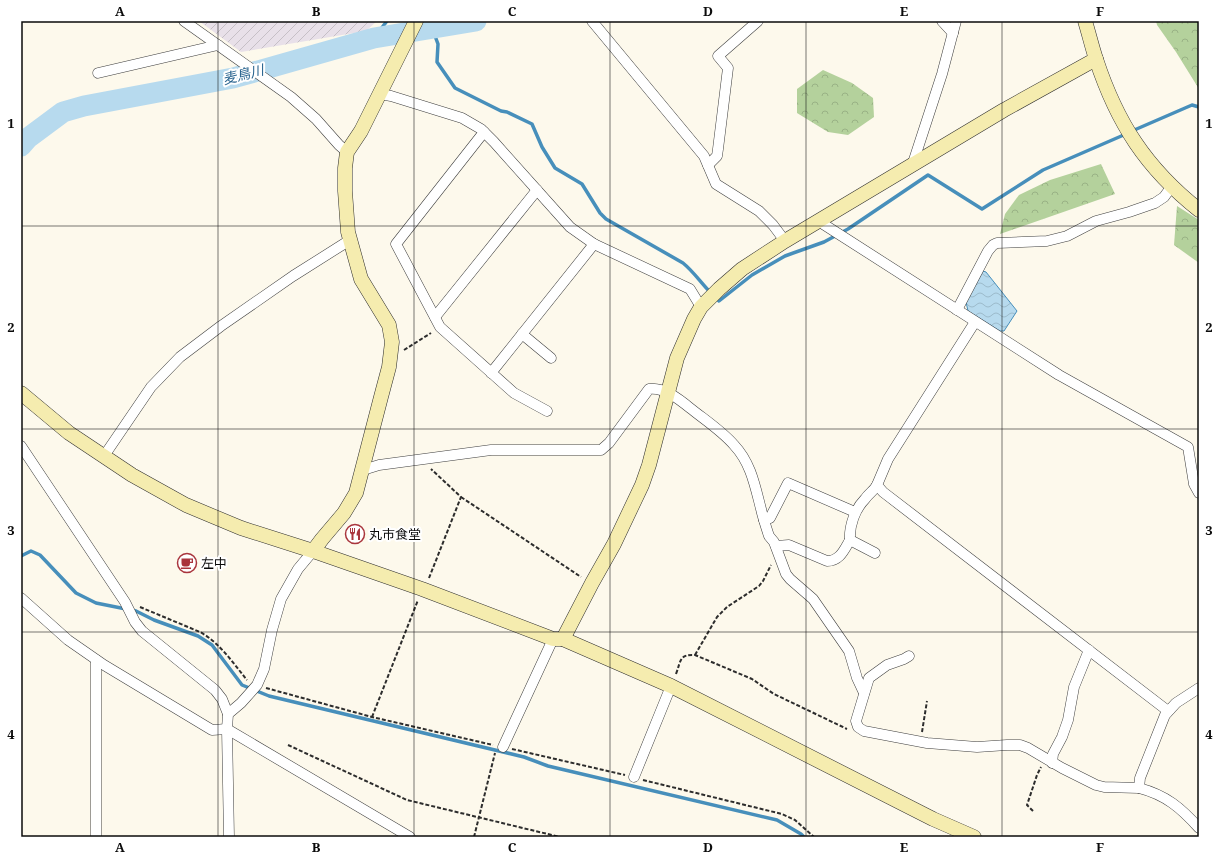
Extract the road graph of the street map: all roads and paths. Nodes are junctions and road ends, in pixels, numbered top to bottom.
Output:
1 (184, 21) edge
2 (416, 21) edge
3 (592, 21) edge
4 (758, 21) edge
5 (942, 21) edge
6 (956, 21) edge
7 (1086, 21) edge
8 (953, 33) junction
9 (218, 45) junction
10 (1096, 59) junction
11 (98, 73) dead end
12 (380, 94) junction
13 (484, 132) junction
14 (347, 152) junction
15 (708, 165) junction
16 (912, 166) junction
17 (1172, 186) junction
18 (537, 190) junction
19 (1199, 210) edge
20 (820, 222) junction
21 (350, 240) junction
22 (785, 241) junction
23 (594, 244) junction
24 (701, 308) junction
25 (957, 310) junction
26 (434, 317) junction
27 (975, 322) junction
28 (440, 327) junction
29 (522, 334) junction
30 (390, 354) junction
31 (551, 358) dead end
32 (491, 373) junction
33 (667, 392) junction
34 (21, 393) edge
35 (548, 411) dead end
36 (21, 446) edge
37 (104, 456) junction
38 (427, 458) junction
39 (363, 470) junction
40 (877, 484) junction
41 (1199, 493) edge
42 (461, 496) junction
43 (855, 512) junction
44 (764, 520) junction
45 (850, 540) junction
46 (313, 551) junction
47 (778, 551) junction
48 (875, 553) dead end
49 (592, 583) junction
50 (423, 590) junction
51 (21, 598) edge
52 (126, 603) junction
53 (558, 639) junction
54 (1089, 650) junction
55 (695, 654) junction
56 (909, 656) dead end
57 (96, 660) junction
58 (256, 686) junction
59 (671, 686) junction
60 (1199, 688) edge
61 (864, 693) junction
62 (927, 701) dead end
63 (1168, 711) junction
64 (228, 714) junction
65 (372, 717) junction
66 (227, 729) junction
67 (862, 730) junction
68 (920, 742) junction
69 (288, 745) dead end
70 (500, 746) junction
71 (1049, 760) junction
72 (634, 778) junction
73 (1139, 788) junction
74 (1033, 811) dead end
75 (478, 818) junction
76 (1199, 828) edge
77 (96, 837) edge
78 (229, 837) edge
79 (410, 837) edge
80 (474, 837) edge
81 (560, 837) edge
82 (814, 837) edge
83 (974, 837) edge

1 - 9 street
2 - 12 street
3 - 15 street
4 - 15 street
5 - 8 street
6 - 8 street
7 - 10 street
8 - 16 street
9 - 11 street
9 - 14 street
10 - 16 street
10 - 17 street
12 - 13 street
12 - 14 street
13 - 18 street
13 - 26 street
14 - 21 street
15 - 22 street
16 - 20 street
17 - 19 street
17 - 25 street
18 - 23 street
18 - 26 street
20 - 22 street
20 - 25 street
21 - 30 street
21 - 37 street
22 - 24 street
23 - 24 street
23 - 29 street
24 - 33 street
25 - 27 street
26 - 28 street
27 - 40 street
27 - 41 street
28 - 30 path
28 - 32 street
29 - 31 street
29 - 32 street
30 - 39 street
32 - 35 street
33 - 38 street
33 - 44 street
33 - 49 street
34 - 37 street
36 - 52 street
37 - 46 street
38 - 39 street
38 - 42 path
39 - 46 street
40 - 43 street
40 - 54 street
42 - 49 path
42 - 50 path
43 - 44 street
43 - 45 street
44 - 47 street
45 - 47 street
45 - 48 street
46 - 50 street
46 - 58 street
47 - 55 path
47 - 61 street
49 - 53 street
50 - 53 street
50 - 65 path
51 - 57 street
52 - 58 path
52 - 64 street
53 - 59 street
53 - 70 street
54 - 63 street
54 - 71 street
55 - 59 path
55 - 67 path
56 - 61 street
57 - 66 street
57 - 77 street
58 - 64 street
58 - 65 path
59 - 72 street
59 - 83 street
60 - 63 street
61 - 67 street
62 - 68 path
63 - 73 street
64 - 66 street
65 - 70 path
66 - 78 street
66 - 79 street
67 - 68 street
68 - 71 street
69 - 75 path
70 - 72 path
70 - 75 path
71 - 73 street
71 - 74 path
72 - 82 path
73 - 76 street
75 - 80 path
75 - 81 path

